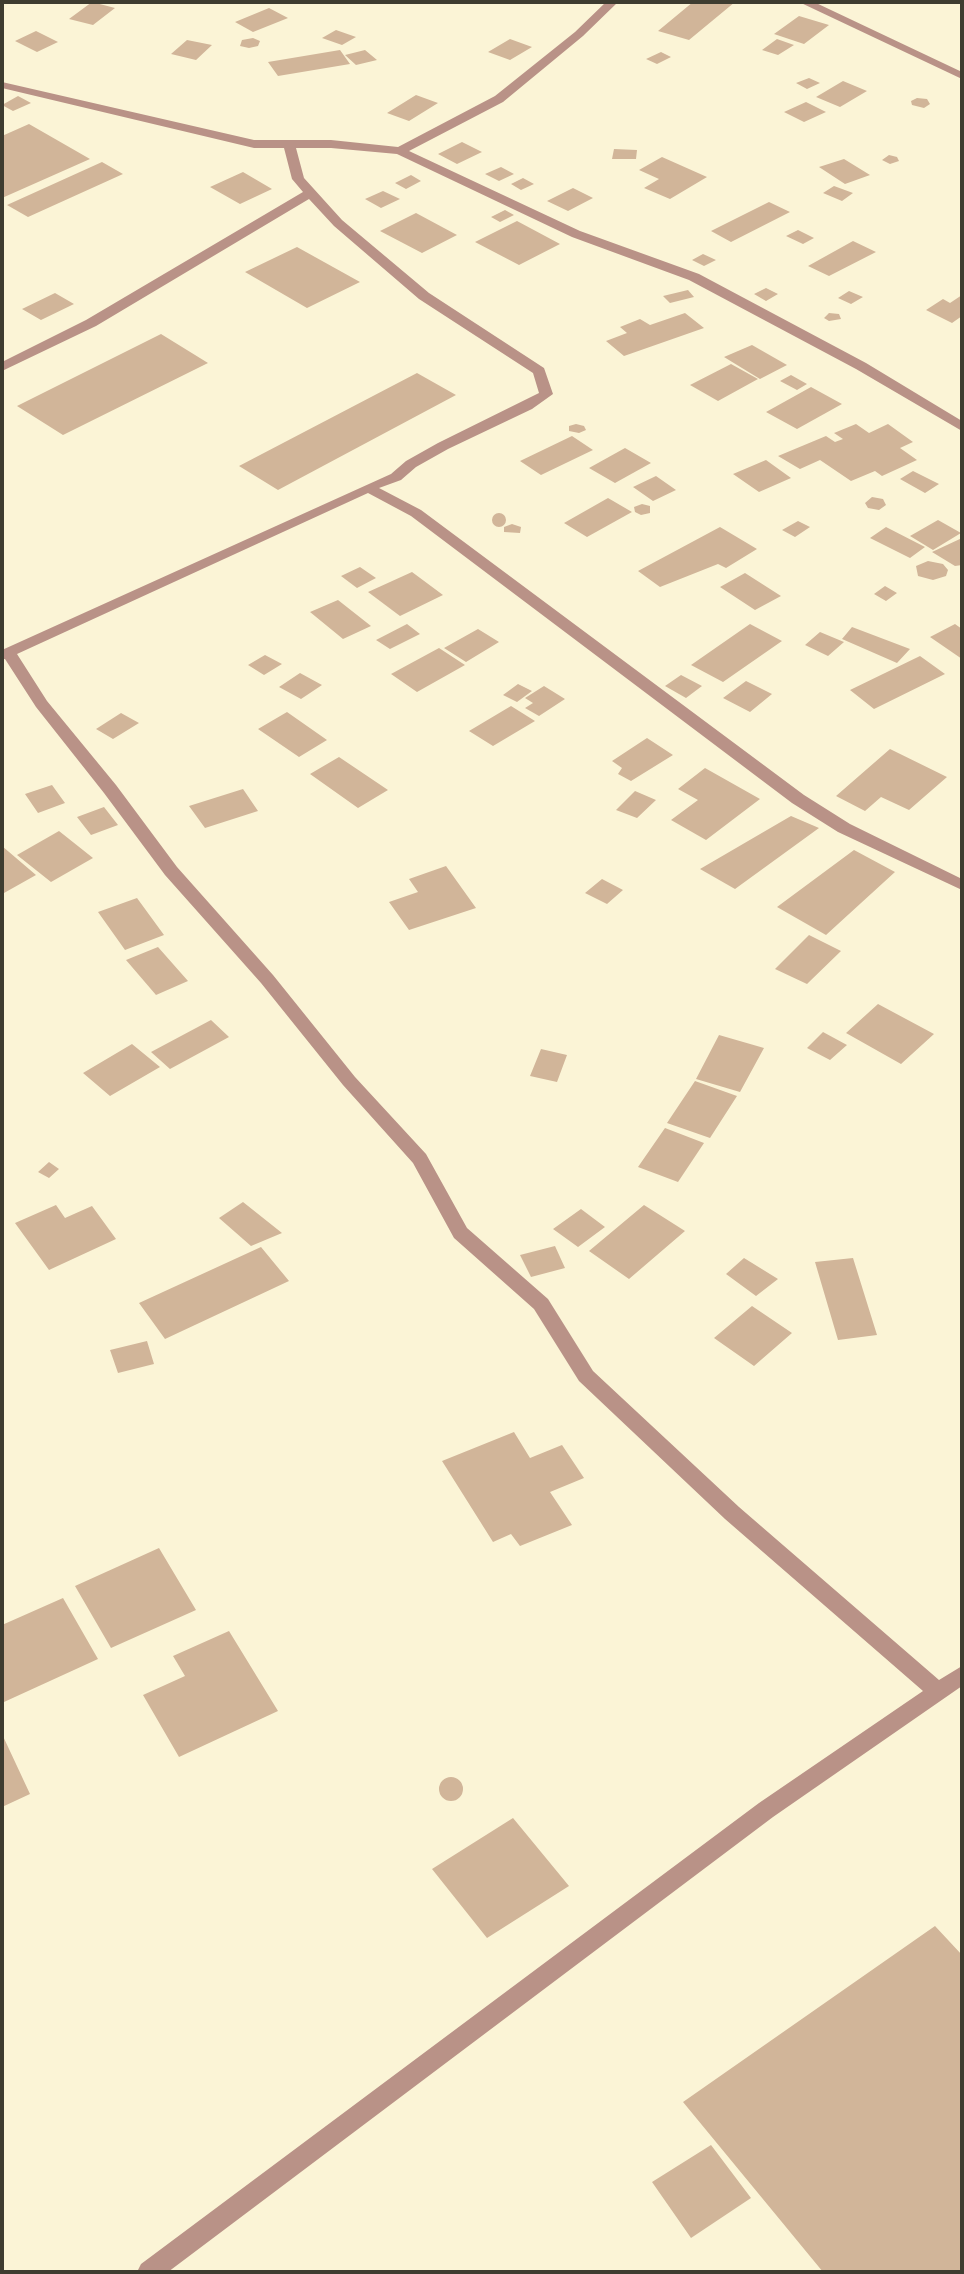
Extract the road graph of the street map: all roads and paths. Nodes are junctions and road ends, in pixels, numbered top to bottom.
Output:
1 (612, 2) edge
2 (805, 2) edge
3 (962, 76) edge
4 (2, 85) edge
5 (290, 146) junction
6 (400, 151) junction
7 (309, 194) junction
8 (2, 367) edge
9 (962, 428) edge
10 (368, 488) junction
11 (6, 654) edge
12 (962, 885) edge
13 (962, 1675) edge
14 (937, 1691) junction
15 (149, 2272) edge

1 - 6 street
2 - 3 street
4 - 5 street
5 - 6 street
5 - 7 street
6 - 9 street
7 - 8 street
7 - 10 street
10 - 11 street
10 - 12 street
11 - 14 street
13 - 14 street
14 - 15 street

